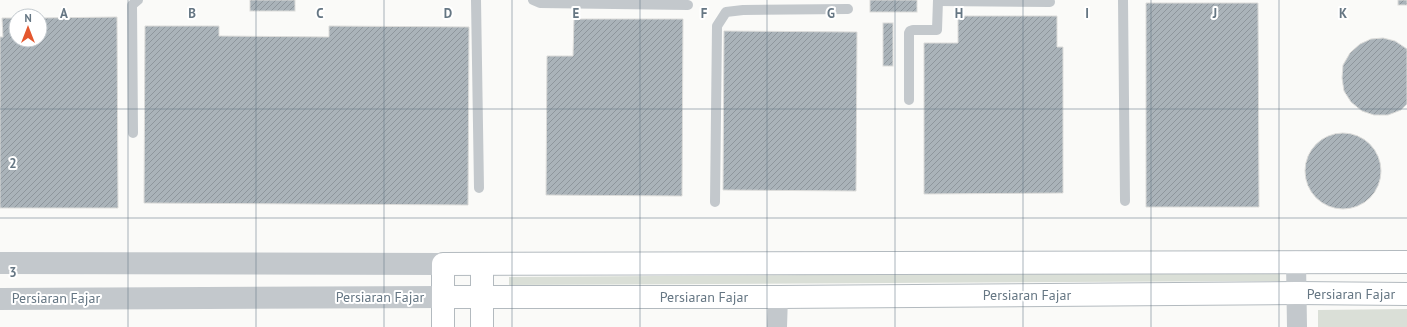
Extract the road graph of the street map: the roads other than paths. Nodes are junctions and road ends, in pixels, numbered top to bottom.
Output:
1 (138, 0) edge
2 (476, 0) edge
3 (533, 0) edge
4 (938, 0) edge
5 (1123, 0) edge
6 (1050, 2) dead end
7 (688, 5) dead end
8 (743, 5) edge
9 (848, 9) dead end
10 (910, 100) dead end
11 (133, 133) dead end
12 (479, 188) dead end
13 (1125, 201) dead end
14 (715, 202) dead end
15 (1296, 261) junction
16 (1407, 262) edge
17 (0, 263) edge
18 (443, 264) junction
19 (482, 264) junction
20 (1297, 293) junction
21 (1407, 294) edge
22 (443, 297) junction
23 (482, 297) junction
24 (778, 297) junction
25 (0, 299) edge
26 (443, 327) edge
27 (482, 327) edge
28 (777, 327) edge
29 (1298, 327) edge

1 - 11 lane
2 - 12 lane
3 - 7 lane
4 - 6 lane
4 - 10 lane
5 - 13 lane
8 - 9 lane
8 - 14 lane
15 - 16 main road
15 - 19 main road
15 - 20 street
17 - 18 street
18 - 19 main road
18 - 22 main road
19 - 23 main road
20 - 21 main road, Persiaran Fajar
20 - 24 main road, Persiaran Fajar
20 - 29 street
22 - 23 main road, Persiaran Fajar
22 - 25 street, Persiaran Fajar
22 - 26 main road
23 - 24 main road, Persiaran Fajar
23 - 27 main road
24 - 28 street

